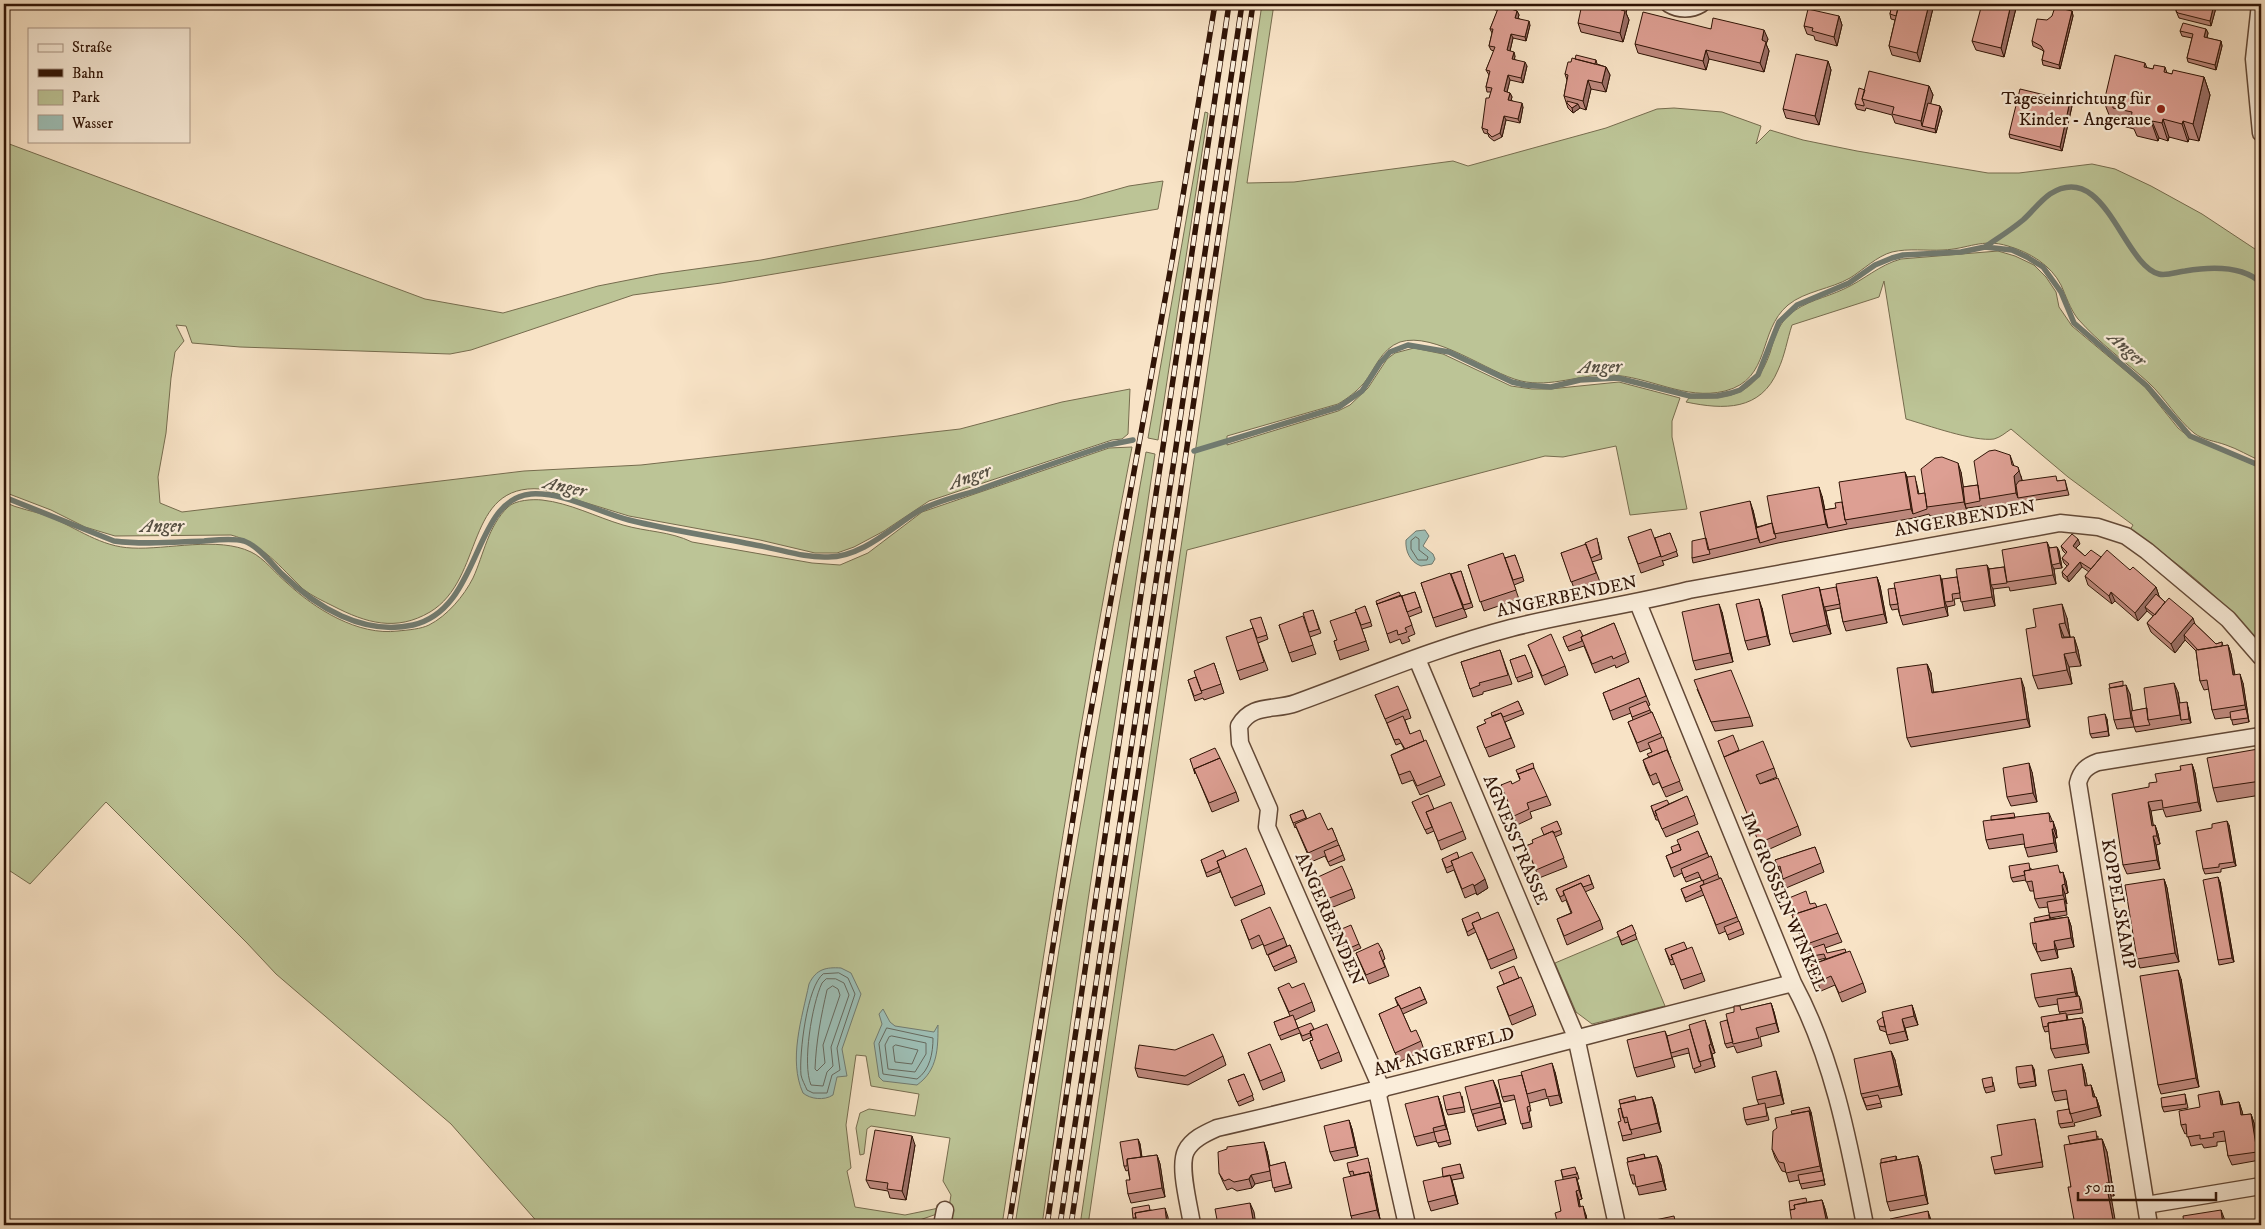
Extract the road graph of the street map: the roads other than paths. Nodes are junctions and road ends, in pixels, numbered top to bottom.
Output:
1 (1669, 4) edge
2 (1700, 4) edge
3 (2260, 4) edge
4 (2261, 133) edge
5 (1638, 603) junction
6 (2261, 657) edge
7 (1417, 659) junction
8 (2261, 736) edge
9 (1793, 984) junction
10 (1576, 1037) junction
11 (1379, 1091) junction
12 (2261, 1186) edge
13 (2146, 1205) junction
14 (1192, 1225) edge
15 (1407, 1225) edge
16 (1617, 1225) edge
17 (1864, 1225) edge
18 (2149, 1225) edge

1 - 2 street
3 - 4 street
5 - 6 street, ANGERBENDEN
5 - 7 street, ANGERBENDEN
5 - 9 street, IM GROSSEN WINKEL
7 - 10 street, AGNESSTRASSE
7 - 11 street, ANGERBENDEN
8 - 13 street, KOPPELSKAMP
9 - 10 street, AM ANGERFELD
9 - 17 street, IM GROSSEN WINKEL
10 - 11 street, AM ANGERFELD
10 - 16 street, AGNESSTRASSE
11 - 14 street, AM ANGERFELD
11 - 15 street, ANGERBENDEN
12 - 13 street
13 - 18 street, KOPPELSKAMP

